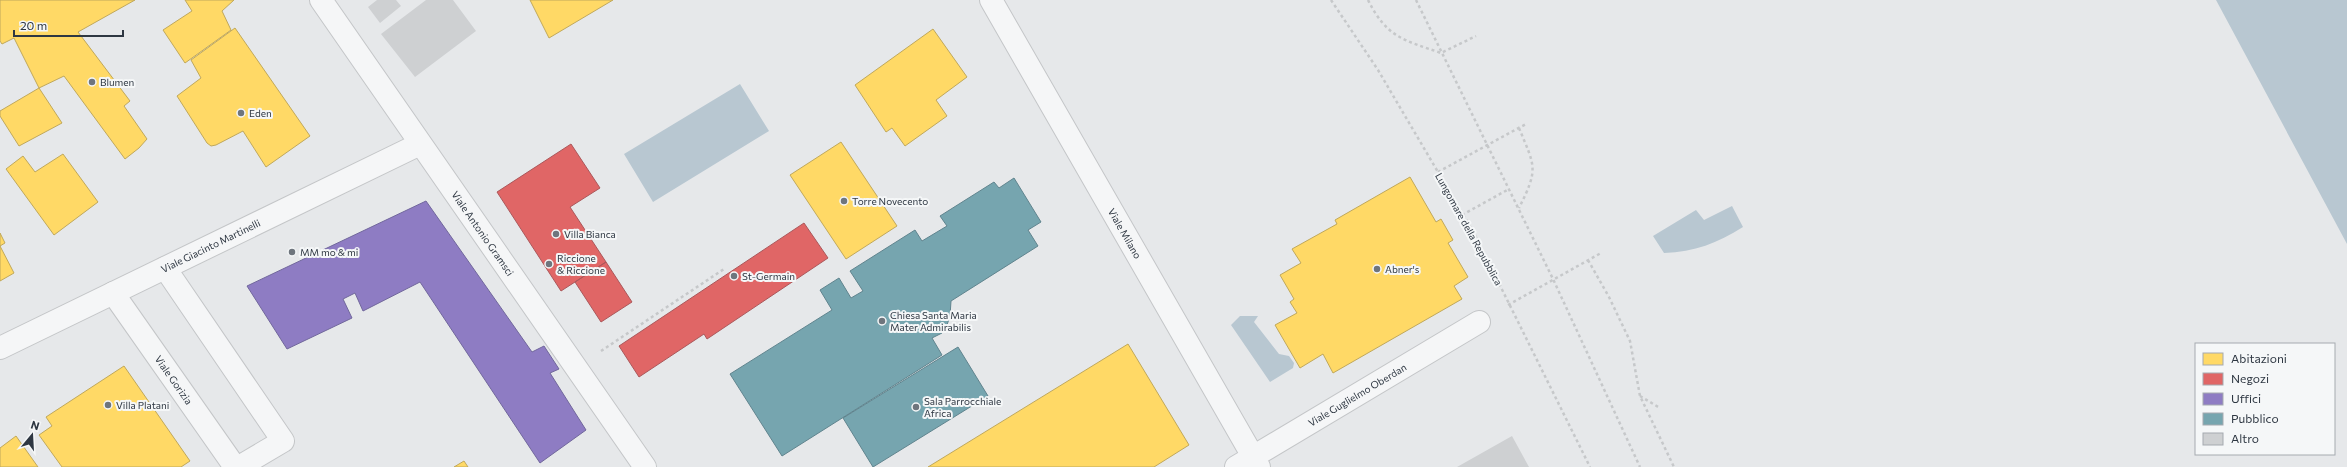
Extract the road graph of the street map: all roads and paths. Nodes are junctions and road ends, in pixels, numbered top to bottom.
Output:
1 (321, 0) edge
2 (991, 0) edge
3 (1331, 0) edge
4 (1368, 0) edge
5 (1416, 0) edge
6 (1476, 36) dead end
7 (1441, 53) junction
8 (1526, 124) dead end
9 (1519, 128) junction
10 (420, 144) junction
11 (1488, 144) junction
12 (1438, 172) junction
13 (1509, 189) junction
14 (1519, 208) junction
15 (1462, 215) junction
16 (1601, 253) dead end
17 (1588, 260) junction
18 (165, 268) junction
19 (724, 269) dead end
20 (1553, 280) junction
21 (113, 293) junction
22 (1509, 304) junction
23 (1479, 322) dead end
24 (0, 348) edge
25 (576, 368) junction
26 (1640, 396) junction
27 (1660, 408) dead end
28 (1249, 464) edge
29 (235, 467) edge
30 (239, 467) edge
31 (645, 467) edge
32 (1590, 467) edge
33 (1640, 467) edge
34 (1674, 467) edge

1 - 10 street, Viale Antonio Gramsci
2 - 28 street, Viale Milano
3 - 12 path, Lungomare della Repubblica
4 - 7 path
5 - 7 path
6 - 7 path
7 - 11 path
8 - 9 path
9 - 11 path
9 - 14 path
10 - 18 street, Viale Giacinto Martinelli
10 - 25 street, Viale Antonio Gramsci
11 - 12 path
11 - 13 path
12 - 15 path, Lungomare della Repubblica
13 - 14 path
13 - 15 path
14 - 20 path
15 - 22 path, Lungomare della Repubblica
16 - 17 path
17 - 20 path
17 - 26 path
18 - 21 street, Viale Giacinto Martinelli
18 - 30 street
19 - 25 path
20 - 22 path
20 - 33 path
21 - 24 street, Viale Giacinto Martinelli
21 - 29 street, Viale Gorizia
22 - 32 path, Lungomare della Repubblica
23 - 28 street, Viale Guglielmo Oberdan
25 - 31 street, Viale Antonio Gramsci
26 - 27 path
26 - 34 path

